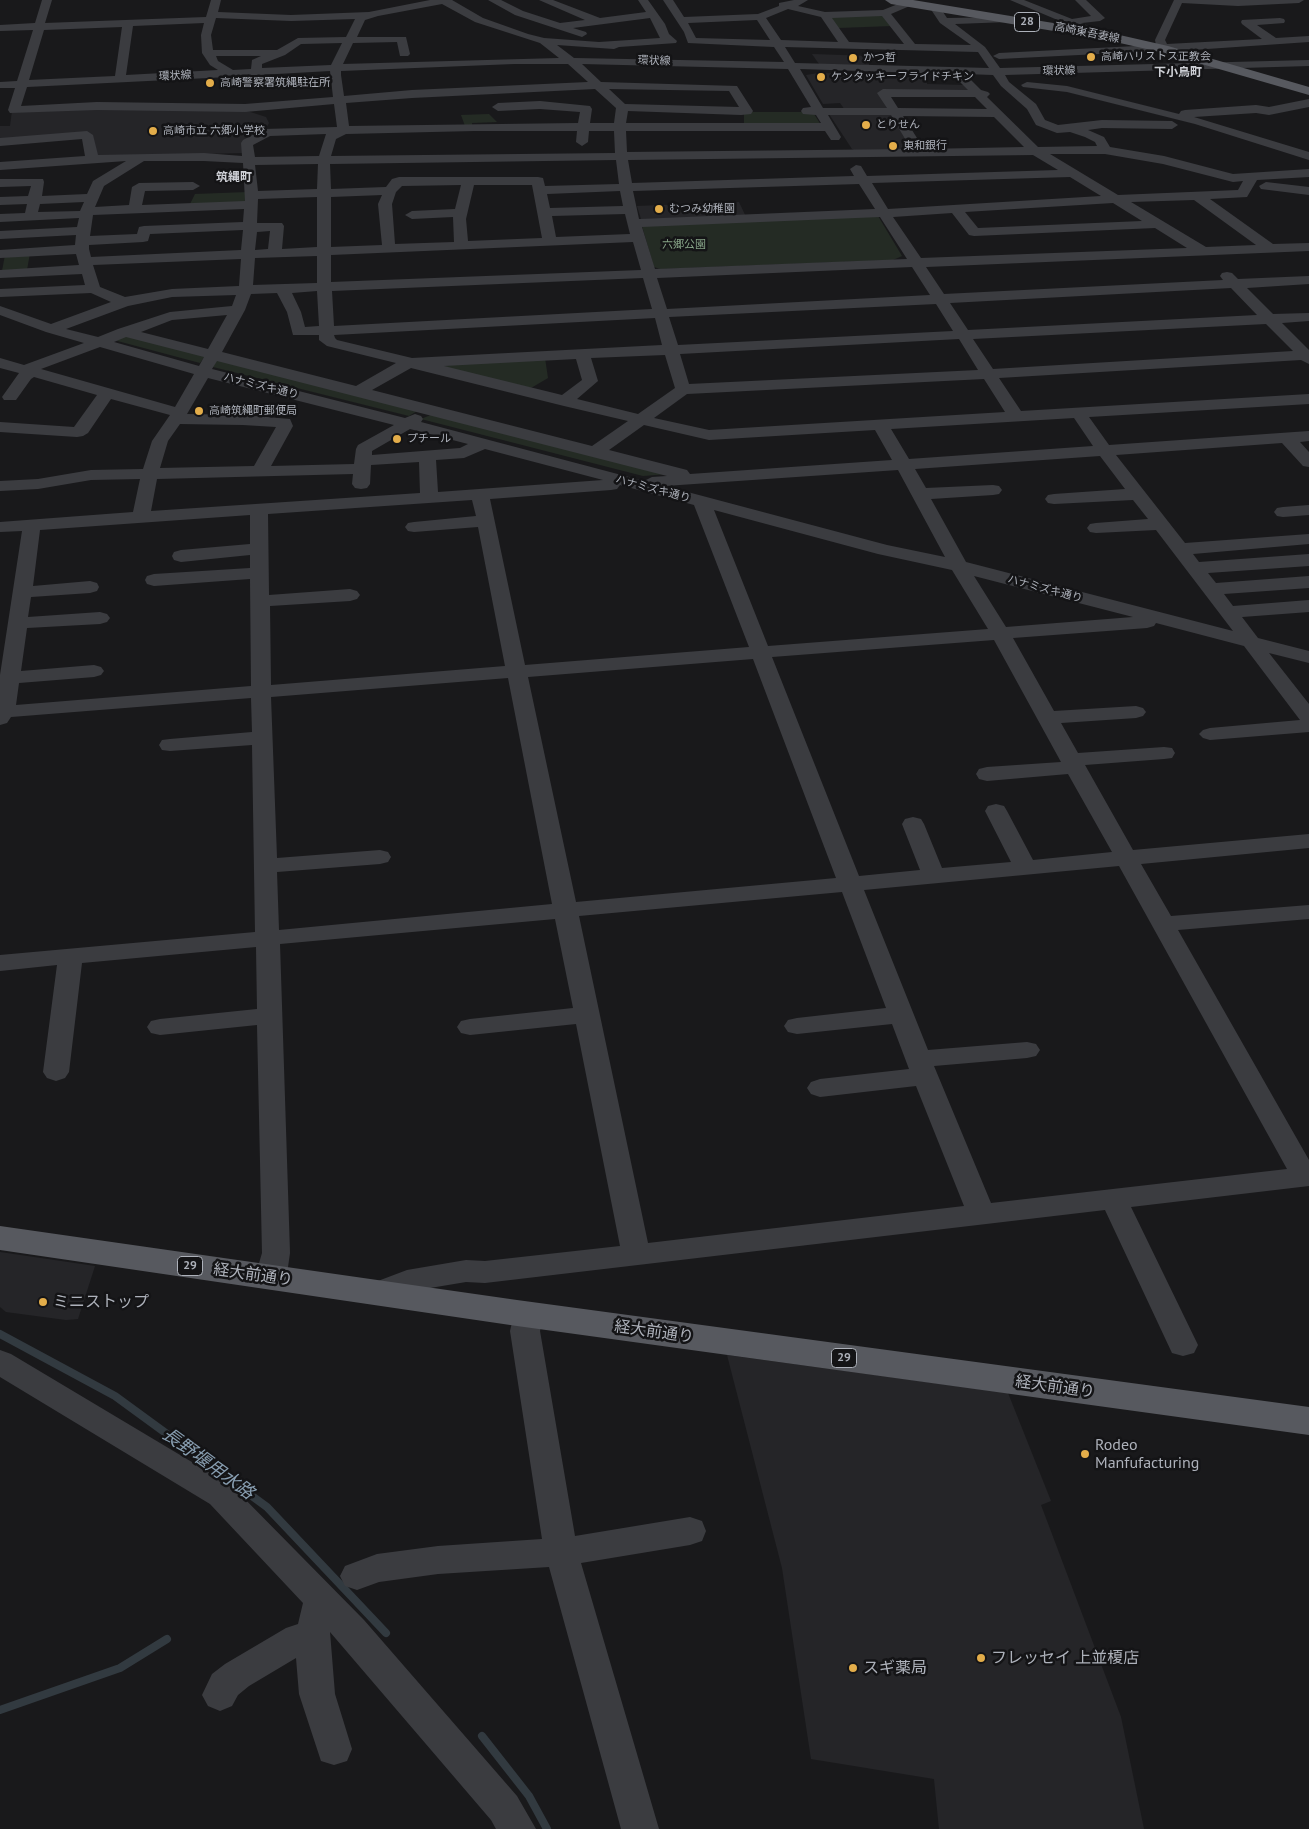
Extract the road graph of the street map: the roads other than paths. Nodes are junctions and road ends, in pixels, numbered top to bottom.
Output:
1 (48, 0) edge
2 (216, 0) edge
3 (443, 0) edge
4 (447, 0) edge
5 (544, 0) edge
6 (643, 0) edge
7 (668, 0) edge
8 (803, 0) edge
9 (891, 0) edge
10 (1015, 0) edge
11 (1080, 0) edge
12 (1180, 0) edge
13 (1299, 0) edge
14 (529, 1) edge
15 (497, 2) edge
16 (772, 2) dead end
17 (908, 3) junction
18 (605, 6) dead end
19 (712, 6) dead end
20 (787, 6) junction
21 (935, 8) junction
22 (1231, 10) dead end
23 (1172, 12) junction
24 (885, 13) junction
25 (369, 14) junction
26 (653, 14) junction
27 (825, 15) junction
28 (760, 17) junction
29 (212, 18) junction
30 (719, 18) junction
31 (1008, 19) junction
32 (613, 20) junction
33 (682, 20) junction
34 (600, 21) junction
35 (1280, 21) dead end
36 (945, 22) junction
37 (1070, 22) junction
38 (128, 24) junction
39 (357, 24) junction
40 (660, 24) junction
41 (311, 26) dead end
42 (40, 27) junction
43 (559, 27) junction
44 (0, 28) edge
45 (689, 32) junction
46 (584, 34) junction
47 (664, 35) junction
48 (1102, 35) junction
49 (1309, 39) edge
50 (351, 40) junction
51 (543, 40) junction
52 (1273, 41) junction
53 (776, 44) junction
54 (590, 45) junction
55 (846, 46) junction
56 (913, 48) junction
57 (1161, 48) junction
58 (208, 53) junction
59 (281, 53) junction
60 (984, 53) junction
61 (404, 54) dead end
62 (632, 61) junction
63 (572, 62) junction
64 (1309, 65) edge
65 (459, 66) junction
66 (695, 66) junction
67 (793, 68) junction
68 (1224, 68) junction
69 (257, 70) dead end
70 (336, 70) junction
71 (958, 74) junction
72 (233, 75) junction
73 (1000, 77) junction
74 (120, 79) junction
75 (596, 85) junction
76 (23, 86) junction
77 (687, 86) junction
78 (0, 87) edge
79 (491, 91) junction
80 (467, 92) junction
81 (975, 94) junction
82 (1016, 94) junction
83 (1281, 94) dead end
84 (1309, 94) edge
85 (1263, 97) dead end
86 (338, 100) junction
87 (1214, 102) dead end
88 (422, 103) junction
89 (491, 107) junction
90 (622, 107) junction
91 (245, 108) junction
92 (792, 111) dead end
93 (819, 111) junction
94 (894, 112) junction
95 (995, 113) junction
96 (384, 114) dead end
97 (1167, 115) junction
98 (1040, 122) junction
99 (269, 123) junction
100 (1006, 123) junction
101 (1206, 125) junction
102 (584, 127) junction
103 (620, 127) junction
104 (829, 127) junction
105 (423, 128) junction
106 (1071, 128) junction
107 (383, 129) junction
108 (344, 130) junction
109 (499, 134) junction
110 (729, 140) junction
111 (0, 142) edge
112 (386, 146) dead end
113 (1034, 150) junction
114 (1105, 150) junction
115 (1292, 150) junction
116 (919, 151) junction
117 (845, 152) junction
118 (622, 155) junction
119 (581, 156) junction
120 (1309, 156) edge
121 (141, 157) junction
122 (204, 157) junction
123 (495, 157) junction
124 (92, 158) junction
125 (445, 158) junction
126 (1266, 158) dead end
127 (382, 159) junction
128 (324, 160) junction
129 (1164, 160) junction
130 (249, 161) junction
131 (0, 166) edge
132 (641, 170) dead end
133 (659, 170) dead end
134 (623, 171) junction
135 (1072, 173) junction
136 (1309, 173) edge
137 (1250, 174) junction
138 (863, 179) junction
139 (469, 181) junction
140 (494, 181) junction
141 (0, 183) edge
142 (193, 186) junction
143 (664, 186) junction
144 (393, 187) junction
145 (324, 188) junction
146 (626, 188) junction
147 (540, 190) junction
148 (1309, 191) edge
149 (251, 195) junction
150 (1197, 196) junction
151 (1115, 199) junction
152 (35, 200) junction
153 (0, 201) edge
154 (89, 208) junction
155 (185, 208) junction
156 (135, 209) junction
157 (956, 209) junction
158 (544, 212) junction
159 (460, 213) junction
160 (885, 213) junction
161 (412, 215) dead end
162 (632, 216) junction
163 (31, 217) junction
164 (0, 218) edge
165 (1157, 224) junction
166 (249, 227) junction
167 (1002, 231) junction
168 (0, 236) edge
169 (639, 238) junction
170 (550, 242) junction
171 (460, 246) junction
172 (1309, 246) edge
173 (1269, 248) junction
174 (389, 249) junction
175 (84, 250) junction
176 (324, 251) junction
177 (1202, 251) junction
178 (0, 254) edge
179 (275, 254) junction
180 (247, 256) junction
181 (1022, 258) junction
182 (917, 262) junction
183 (650, 273) junction
184 (0, 274) edge
185 (1309, 280) edge
186 (1234, 283) junction
187 (324, 286) junction
188 (282, 288) junction
189 (93, 289) junction
190 (246, 289) junction
191 (0, 293) edge
192 (940, 299) junction
193 (124, 302) junction
194 (0, 310) edge
195 (238, 310) junction
196 (661, 312) junction
197 (1309, 317) edge
198 (1269, 319) junction
199 (51, 328) junction
200 (327, 330) junction
201 (123, 332) junction
202 (962, 334) junction
203 (96, 342) junction
204 (670, 349) junction
205 (582, 354) junction
206 (212, 355) junction
207 (1308, 357) edge
208 (0, 363) edge
209 (408, 363) junction
210 (28, 371) junction
211 (204, 372) junction
212 (988, 374) junction
213 (683, 389) junction
214 (359, 391) junction
215 (107, 393) junction
216 (10, 397) dead end
217 (1309, 399) edge
218 (564, 401) junction
219 (430, 410) junction
220 (1079, 414) junction
221 (179, 416) junction
222 (1017, 418) junction
223 (642, 420) junction
224 (407, 423) junction
225 (880, 426) junction
226 (0, 427) edge
227 (1309, 436) edge
228 (1287, 438) junction
229 (481, 444) junction
230 (597, 451) junction
231 (1105, 451) junction
232 (427, 456) junction
233 (1309, 462) edge
234 (363, 465) junction
235 (904, 465) junction
236 (260, 471) junction
237 (150, 473) junction
238 (699, 478) junction
239 (633, 484) junction
240 (0, 486) edge
241 (993, 490) dead end
242 (480, 494) junction
243 (920, 494) junction
244 (1138, 494) junction
245 (429, 497) junction
246 (1054, 499) dead end
247 (360, 502) junction
248 (702, 502) junction
249 (258, 508) junction
250 (1309, 510) edge
251 (1283, 512) dead end
252 (141, 516) junction
253 (486, 521) junction
254 (32, 524) junction
255 (1161, 524) junction
256 (0, 527) edge
257 (414, 527) dead end
258 (1096, 528) dead end
259 (1309, 539) edge
260 (1180, 549) junction
261 (259, 550) junction
262 (181, 556) dead end
263 (1309, 560) edge
264 (959, 566) junction
265 (1195, 568) junction
266 (260, 573) junction
267 (154, 580) dead end
268 (1309, 582) edge
269 (90, 587) dead end
270 (1211, 589) junction
271 (22, 592) junction
272 (350, 595) dead end
273 (260, 601) junction
274 (1309, 606) edge
275 (1228, 612) junction
276 (100, 618) dead end
277 (1168, 620) junction
278 (18, 623) junction
279 (1000, 633) junction
280 (1250, 641) junction
281 (760, 652) junction
282 (1309, 657) edge
283 (94, 671) dead end
284 (516, 671) junction
285 (10, 678) junction
286 (261, 691) junction
287 (1303, 701) edge
288 (1136, 712) dead end
289 (1, 714) edge
290 (1048, 718) junction
291 (1309, 718) edge
292 (1309, 726) edge
293 (1210, 734) dead end
294 (262, 738) junction
295 (170, 744) dead end
296 (1164, 753) dead end
297 (1073, 763) junction
298 (987, 774) dead end
299 (996, 811) dead end
300 (913, 824) dead end
301 (1309, 841) edge
302 (380, 857) dead end
303 (1126, 857) junction
304 (266, 866) junction
305 (1025, 867) junction
306 (934, 875) junction
307 (850, 883) junction
308 (566, 910) junction
309 (1309, 912) edge
310 (1163, 924) junction
311 (268, 938) junction
312 (70, 956) junction
313 (0, 963) edge
314 (587, 1015) junction
315 (901, 1015) junction
316 (270, 1016) junction
317 (796, 1026) dead end
318 (160, 1027) dead end
319 (470, 1027) dead end
320 (1027, 1050) dead end
321 (922, 1068) junction
322 (56, 1072) dead end
323 (820, 1088) dead end
324 (1307, 1177) edge
325 (1112, 1198) junction
326 (982, 1214) junction
327 (0, 1238) edge
328 (636, 1254) junction
329 (485, 1272) junction
330 (270, 1277) junction
331 (380, 1292) junction
332 (433, 1301) junction
333 (529, 1314) junction
334 (1183, 1345) dead end
335 (0, 1362) edge
336 (1309, 1421) edge
337 (690, 1531) dead end
338 (561, 1552) junction
339 (357, 1576) dead end
340 (321, 1598) junction
341 (313, 1633) junction
342 (220, 1695) dead end
343 (334, 1748) dead end
344 (517, 1829) edge
345 (640, 1829) edge

1 - 42 street
2 - 29 street
3 - 4 street
3 - 25 street
3 - 51 street
5 - 34 street
6 - 26 street
7 - 33 street
8 - 20 street
9 - 17 main road, 高崎東吾妻線 / 28
10 - 37 street
11 - 37 street
12 - 13 street
12 - 23 street
14 - 15 street
15 - 43 street
16 - 20 street
17 - 21 main road, 高崎東吾妻線 / 28
17 - 24 street
18 - 32 street
19 - 30 street
20 - 27 street
20 - 28 street
21 - 31 main road, 高崎東吾妻線 / 28
21 - 36 street
22 - 23 street
23 - 57 street
24 - 27 street
24 - 56 street
25 - 29 street
25 - 39 street
26 - 32 street
26 - 40 street
27 - 55 street
28 - 30 street
28 - 53 street
29 - 38 street
29 - 58 street
30 - 33 street
31 - 36 street
31 - 48 main road, 高崎東吾妻線 / 28
32 - 34 street
33 - 45 street
34 - 43 street
35 - 52 street
36 - 60 street
37 - 48 street
38 - 42 street
38 - 74 street
39 - 41 street
39 - 50 street
40 - 46 street
40 - 47 street
42 - 44 street
42 - 76 street
43 - 46 street
45 - 47 street
45 - 53 street
46 - 51 street
47 - 54 street
48 - 57 main road, 高崎東吾妻線 / 28
49 - 52 street
50 - 59 street
50 - 61 street
50 - 70 street
51 - 54 street
51 - 63 street
52 - 57 street
53 - 55 street
53 - 67 street
54 - 62 street
55 - 56 street
56 - 60 street
57 - 60 street
57 - 68 main road, 高崎東吾妻線 / 28
58 - 59 street
58 - 72 street
59 - 69 street
60 - 73 street
62 - 63 street, 環状線
62 - 67 street, 環状線
63 - 65 street, 環状線
63 - 66 street, 環状線
63 - 70 street, 環状線
63 - 75 street
64 - 68 street, 環状線
65 - 70 street, 環状線
65 - 80 street
66 - 67 street, 環状線
66 - 77 street
67 - 71 street, 環状線
67 - 73 street, 環状線
67 - 93 street
68 - 73 street, 環状線
68 - 84 main road, 高崎東吾妻線 / 28
70 - 72 street, 環状線
70 - 86 street
71 - 73 street, 環状線
71 - 81 street
72 - 74 street, 環状線
72 - 76 street, 環状線
72 - 91 street
73 - 82 street
73 - 97 street
74 - 76 street, 環状線
75 - 77 street
75 - 79 street
75 - 90 street
76 - 78 street, 環状線
76 - 91 street
77 - 90 street
79 - 80 street
79 - 89 street
80 - 88 street
81 - 82 street
81 - 94 street
81 - 95 street
82 - 98 street
83 - 84 street
84 - 97 street
85 - 87 street
86 - 88 street
86 - 91 street
86 - 108 street
88 - 105 street
89 - 102 street
89 - 109 street
90 - 103 street
91 - 99 street
92 - 93 street
93 - 94 street
93 - 104 street
94 - 95 street
94 - 116 street
95 - 100 street
96 - 107 street
97 - 101 street
98 - 100 street
98 - 106 street
99 - 108 street
99 - 130 street
100 - 113 street
101 - 106 street
101 - 115 street
102 - 103 street
102 - 109 street
102 - 119 street
103 - 110 street
103 - 118 street
104 - 110 street
104 - 117 street
105 - 107 street
105 - 109 street
106 - 114 street
107 - 108 street
108 - 128 street
110 - 117 street
110 - 118 street
111 - 124 street
112 - 127 street
113 - 114 street
113 - 116 street
113 - 135 street
114 - 129 street
115 - 120 street
115 - 126 street
116 - 117 street
117 - 138 street
118 - 119 street
118 - 134 street
119 - 123 street
121 - 122 street
121 - 124 street
121 - 154 street
122 - 130 street
122 - 142 street
123 - 125 street
123 - 140 street
124 - 131 street
125 - 127 street
125 - 144 street
127 - 128 street
128 - 130 street
128 - 145 street
129 - 137 street
129 - 137 street
130 - 149 street
132 - 134 street
133 - 143 street
134 - 146 street
135 - 138 street
135 - 151 street
136 - 137 street
137 - 148 street
137 - 150 street
138 - 143 street
138 - 160 street
139 - 140 street
139 - 144 street
139 - 159 street
140 - 147 street
141 - 152 street
142 - 155 street
142 - 156 street
143 - 146 street
144 - 145 street
144 - 174 street
145 - 149 street
145 - 176 street
146 - 147 street
146 - 162 street
147 - 158 street
149 - 155 street
149 - 166 street
150 - 151 street
150 - 173 street
151 - 157 street
151 - 165 street
152 - 153 street
152 - 154 street
152 - 163 street
154 - 156 street
154 - 163 street
154 - 175 street
155 - 156 street
157 - 160 street
157 - 167 street
158 - 162 street
158 - 170 street
159 - 161 street
159 - 171 street
160 - 162 street
160 - 182 street
162 - 169 street
163 - 164 street
165 - 167 street
165 - 177 street
166 - 175 street
166 - 179 street
166 - 180 street
167 - 181 street
168 - 175 street
169 - 170 street
169 - 183 street
170 - 171 street
171 - 174 street
172 - 173 street
173 - 177 street
174 - 176 street
175 - 178 street
175 - 180 street
175 - 184 street
175 - 189 street
176 - 179 street
176 - 187 street
177 - 181 street
177 - 186 street
179 - 180 street
180 - 190 street
181 - 182 street
182 - 183 street
182 - 192 street
183 - 187 street
183 - 196 street
185 - 186 street
186 - 192 street
186 - 198 street
187 - 188 street
187 - 200 street
188 - 190 street
188 - 200 street
189 - 191 street
189 - 193 street
190 - 193 street
190 - 195 street
192 - 196 street
192 - 202 street
193 - 199 street
194 - 199 street, ハナミズキ通り
195 - 201 street
195 - 206 street
196 - 200 street
196 - 204 street
197 - 198 street
198 - 202 street
198 - 207 street
199 - 203 street, ハナミズキ通り
200 - 209 street
201 - 203 street
201 - 206 street
202 - 204 street
202 - 212 street
203 - 210 street
203 - 211 street, ハナミズキ通り
204 - 205 street
204 - 213 street
205 - 209 street
205 - 218 street
206 - 211 street
206 - 214 street
207 - 212 street
208 - 210 street
209 - 214 street
209 - 218 street
210 - 215 street
210 - 216 street
211 - 221 street
211 - 224 street, ハナミズキ通り
212 - 213 street
212 - 222 street
213 - 223 street
214 - 219 street
215 - 221 street
215 - 226 street
217 - 220 street
218 - 223 street
219 - 224 street
219 - 230 street
220 - 222 street
220 - 231 street
221 - 236 street
221 - 237 street
222 - 225 street
223 - 225 street
223 - 230 street
224 - 229 street, ハナミズキ通り
224 - 234 street
225 - 235 street
227 - 228 street
228 - 231 street
228 - 233 street
229 - 232 street
229 - 239 street, ハナミズキ通り
230 - 238 street
231 - 235 street
231 - 244 street
232 - 234 street
232 - 245 street
234 - 236 street
234 - 247 street
235 - 238 street
235 - 243 street
236 - 237 street
237 - 240 street
237 - 252 street
238 - 239 street
239 - 242 street
239 - 248 street, ハナミズキ通り
241 - 243 street
242 - 245 street
242 - 253 street
243 - 264 street
244 - 246 street
244 - 255 street
245 - 247 street
247 - 249 street
248 - 264 street, ハナミズキ通り
248 - 281 street
249 - 252 street
249 - 261 street
250 - 251 street
252 - 254 street
253 - 257 street
253 - 284 street
254 - 256 street
254 - 271 street
255 - 258 street
255 - 260 street
259 - 260 street
260 - 265 street
261 - 262 street
261 - 266 street
263 - 265 street
264 - 277 street, ハナミズキ通り
264 - 279 street
265 - 270 street
266 - 267 street
266 - 273 street
268 - 270 street
269 - 271 street
270 - 275 street
271 - 278 street
272 - 273 street
273 - 286 street
274 - 275 street
275 - 280 street
276 - 278 street
277 - 279 street
277 - 280 street, ハナミズキ通り
278 - 285 street
279 - 281 street
279 - 290 street
280 - 282 street, ハナミズキ通り
280 - 287 street
281 - 284 street
281 - 307 street
283 - 285 street
284 - 286 street
284 - 308 street
285 - 289 street
286 - 289 street
286 - 294 street
287 - 291 street
288 - 290 street
290 - 297 street
292 - 293 street
294 - 295 street
294 - 304 street
296 - 297 street
297 - 298 street
297 - 303 street
299 - 305 street
300 - 306 street
301 - 303 street
302 - 304 street
303 - 305 street
303 - 310 street
304 - 311 street
305 - 306 street
306 - 307 street
307 - 308 street
307 - 315 street
308 - 311 street
308 - 314 street
309 - 310 street
310 - 324 street
311 - 312 street
311 - 316 street
312 - 313 street
312 - 322 street
314 - 319 street
314 - 328 street
315 - 317 street
315 - 321 street
316 - 318 street
316 - 330 street
320 - 321 street
321 - 323 street
321 - 326 street
324 - 325 street
325 - 326 street
325 - 334 street
326 - 328 street
327 - 330 main road, 経大前通り / 29
328 - 329 street
329 - 331 street
329 - 332 street
330 - 331 main road, 経大前通り / 29
331 - 332 main road, 経大前通り / 29
332 - 333 main road, 経大前通り / 29
333 - 336 main road, 経大前通り / 29
333 - 338 street
335 - 340 street
337 - 338 street
338 - 339 street
338 - 345 street
340 - 341 street
340 - 344 street
341 - 342 street
341 - 343 street

